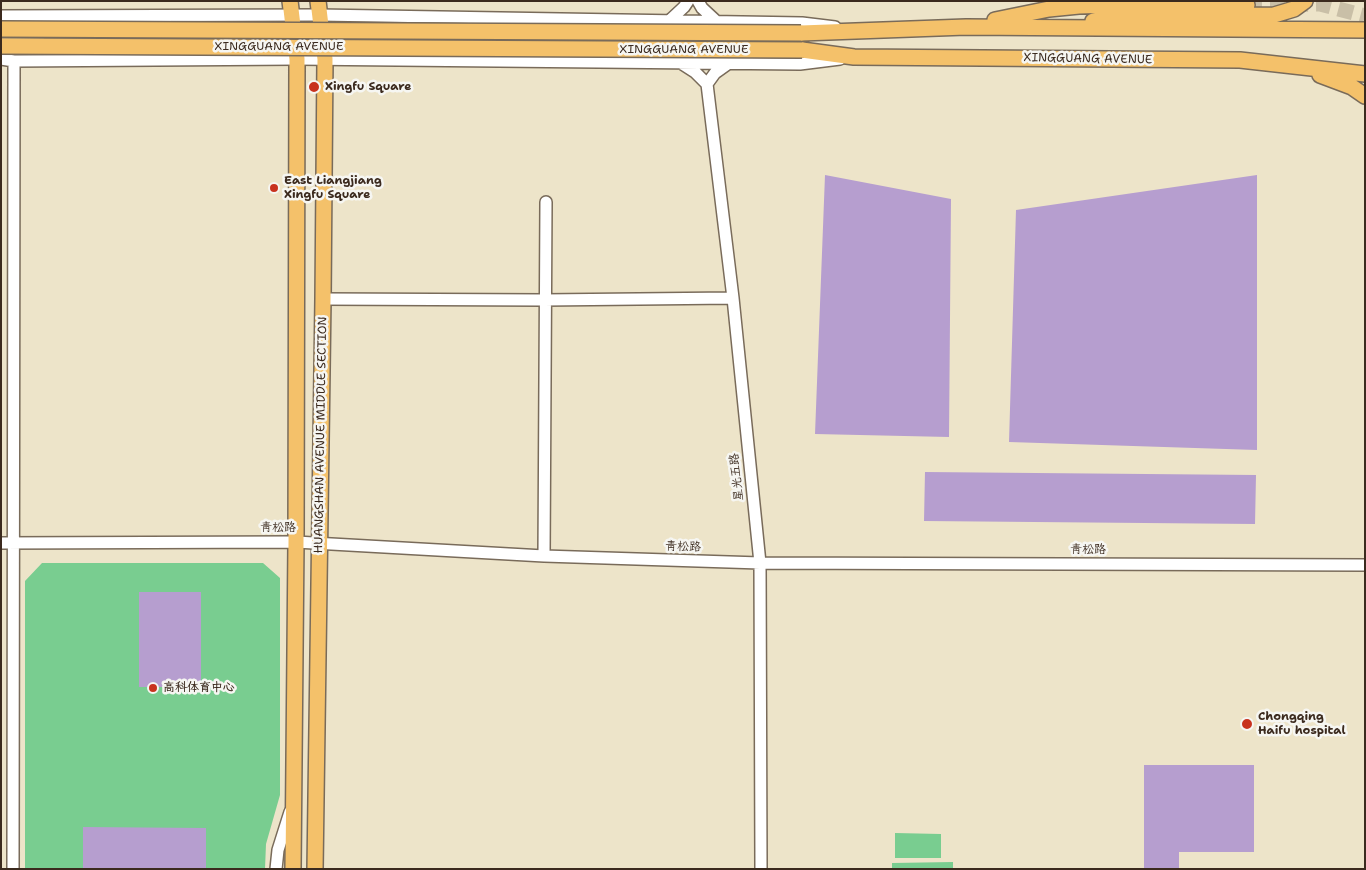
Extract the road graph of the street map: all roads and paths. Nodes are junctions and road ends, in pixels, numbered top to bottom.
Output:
1 (688, 1) edge
2 (698, 1) edge
3 (1305, 1) edge
4 (1247, 5) dead end
5 (291, 8) edge
6 (318, 8) edge
7 (1, 16) edge
8 (669, 21) junction
9 (716, 21) junction
10 (966, 27) junction
11 (1065, 27) junction
12 (1, 29) edge
13 (861, 30) junction
14 (1365, 30) edge
15 (1, 46) edge
16 (854, 57) junction
17 (1, 59) edge
18 (297, 59) junction
19 (325, 59) junction
20 (14, 61) junction
21 (681, 62) junction
22 (729, 63) junction
23 (1298, 67) junction
24 (1365, 74) edge
25 (707, 84) junction
26 (1365, 96) edge
27 (546, 202) dead end
28 (733, 298) junction
29 (323, 299) junction
30 (544, 300) junction
31 (7, 542) edge
32 (296, 542) junction
33 (320, 542) junction
34 (544, 556) junction
35 (760, 563) junction
36 (1365, 565) edge
37 (1, 779) edge
38 (14, 779) junction
39 (294, 801) junction
40 (13, 869) edge
41 (276, 869) edge
42 (293, 869) edge
43 (315, 869) edge
44 (760, 869) edge

1 - 8 street
2 - 9 street
3 - 11 main road
4 - 10 main road
5 - 6 street
5 - 7 street
5 - 18 main road, HUANGSHAN AVENUE MIDDLE SECTION
6 - 8 street
6 - 19 main road, HUANGSHAN AVENUE MIDDLE SECTION
8 - 9 street
9 - 13 street
10 - 11 main road, XINGGUANG AVENUE
10 - 13 main road, XINGGUANG AVENUE
11 - 14 main road, XINGGUANG AVENUE
12 - 13 main road, XINGGUANG AVENUE, bridge
15 - 16 main road, XINGGUANG AVENUE, bridge
16 - 22 street
16 - 23 main road, XINGGUANG AVENUE
17 - 20 street
18 - 19 street
18 - 20 street
18 - 32 main road, HUANGSHAN AVENUE MIDDLE SECTION
19 - 21 street
19 - 29 main road, HUANGSHAN AVENUE MIDDLE SECTION
20 - 31 street
21 - 22 street
21 - 25 street
22 - 25 street
23 - 24 main road, XINGGUANG AVENUE
23 - 26 main road
25 - 28 street, 星光五路
27 - 30 street
28 - 30 street
28 - 35 street, 星光五路
29 - 30 street
29 - 33 main road, HUANGSHAN AVENUE MIDDLE SECTION
30 - 34 street
31 - 32 street, 青松路
31 - 38 street
32 - 33 street, 青松路
32 - 39 main road, HUANGSHAN AVENUE MIDDLE SECTION
33 - 34 street, 青松路
33 - 43 main road, HUANGSHAN AVENUE MIDDLE SECTION
34 - 35 street, 青松路
35 - 36 street, 青松路
35 - 44 street, 星光五路
37 - 38 street
38 - 40 street
39 - 41 street
39 - 42 main road, HUANGSHAN AVENUE MIDDLE SECTION

